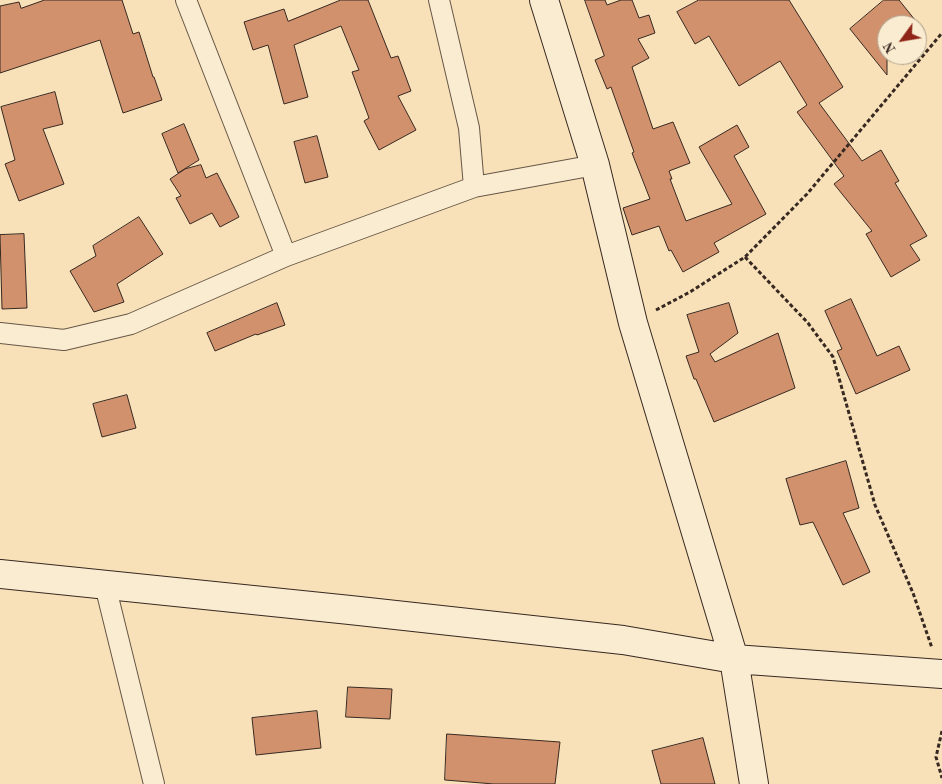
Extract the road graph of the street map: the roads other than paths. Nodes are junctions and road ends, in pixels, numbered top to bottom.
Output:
1 (186, 0) edge
2 (439, 0) edge
3 (544, 0) edge
4 (595, 165) junction
5 (474, 187) junction
6 (286, 256) junction
7 (0, 333) edge
8 (0, 574) edge
9 (105, 585) junction
10 (734, 659) junction
11 (937, 662) edge
12 (154, 784) edge
13 (754, 784) edge

1 - 6 street
2 - 5 street
3 - 4 street
4 - 5 street
4 - 10 street
5 - 6 street
6 - 7 street
8 - 9 street
9 - 10 street
9 - 12 street
10 - 11 street
10 - 13 street

